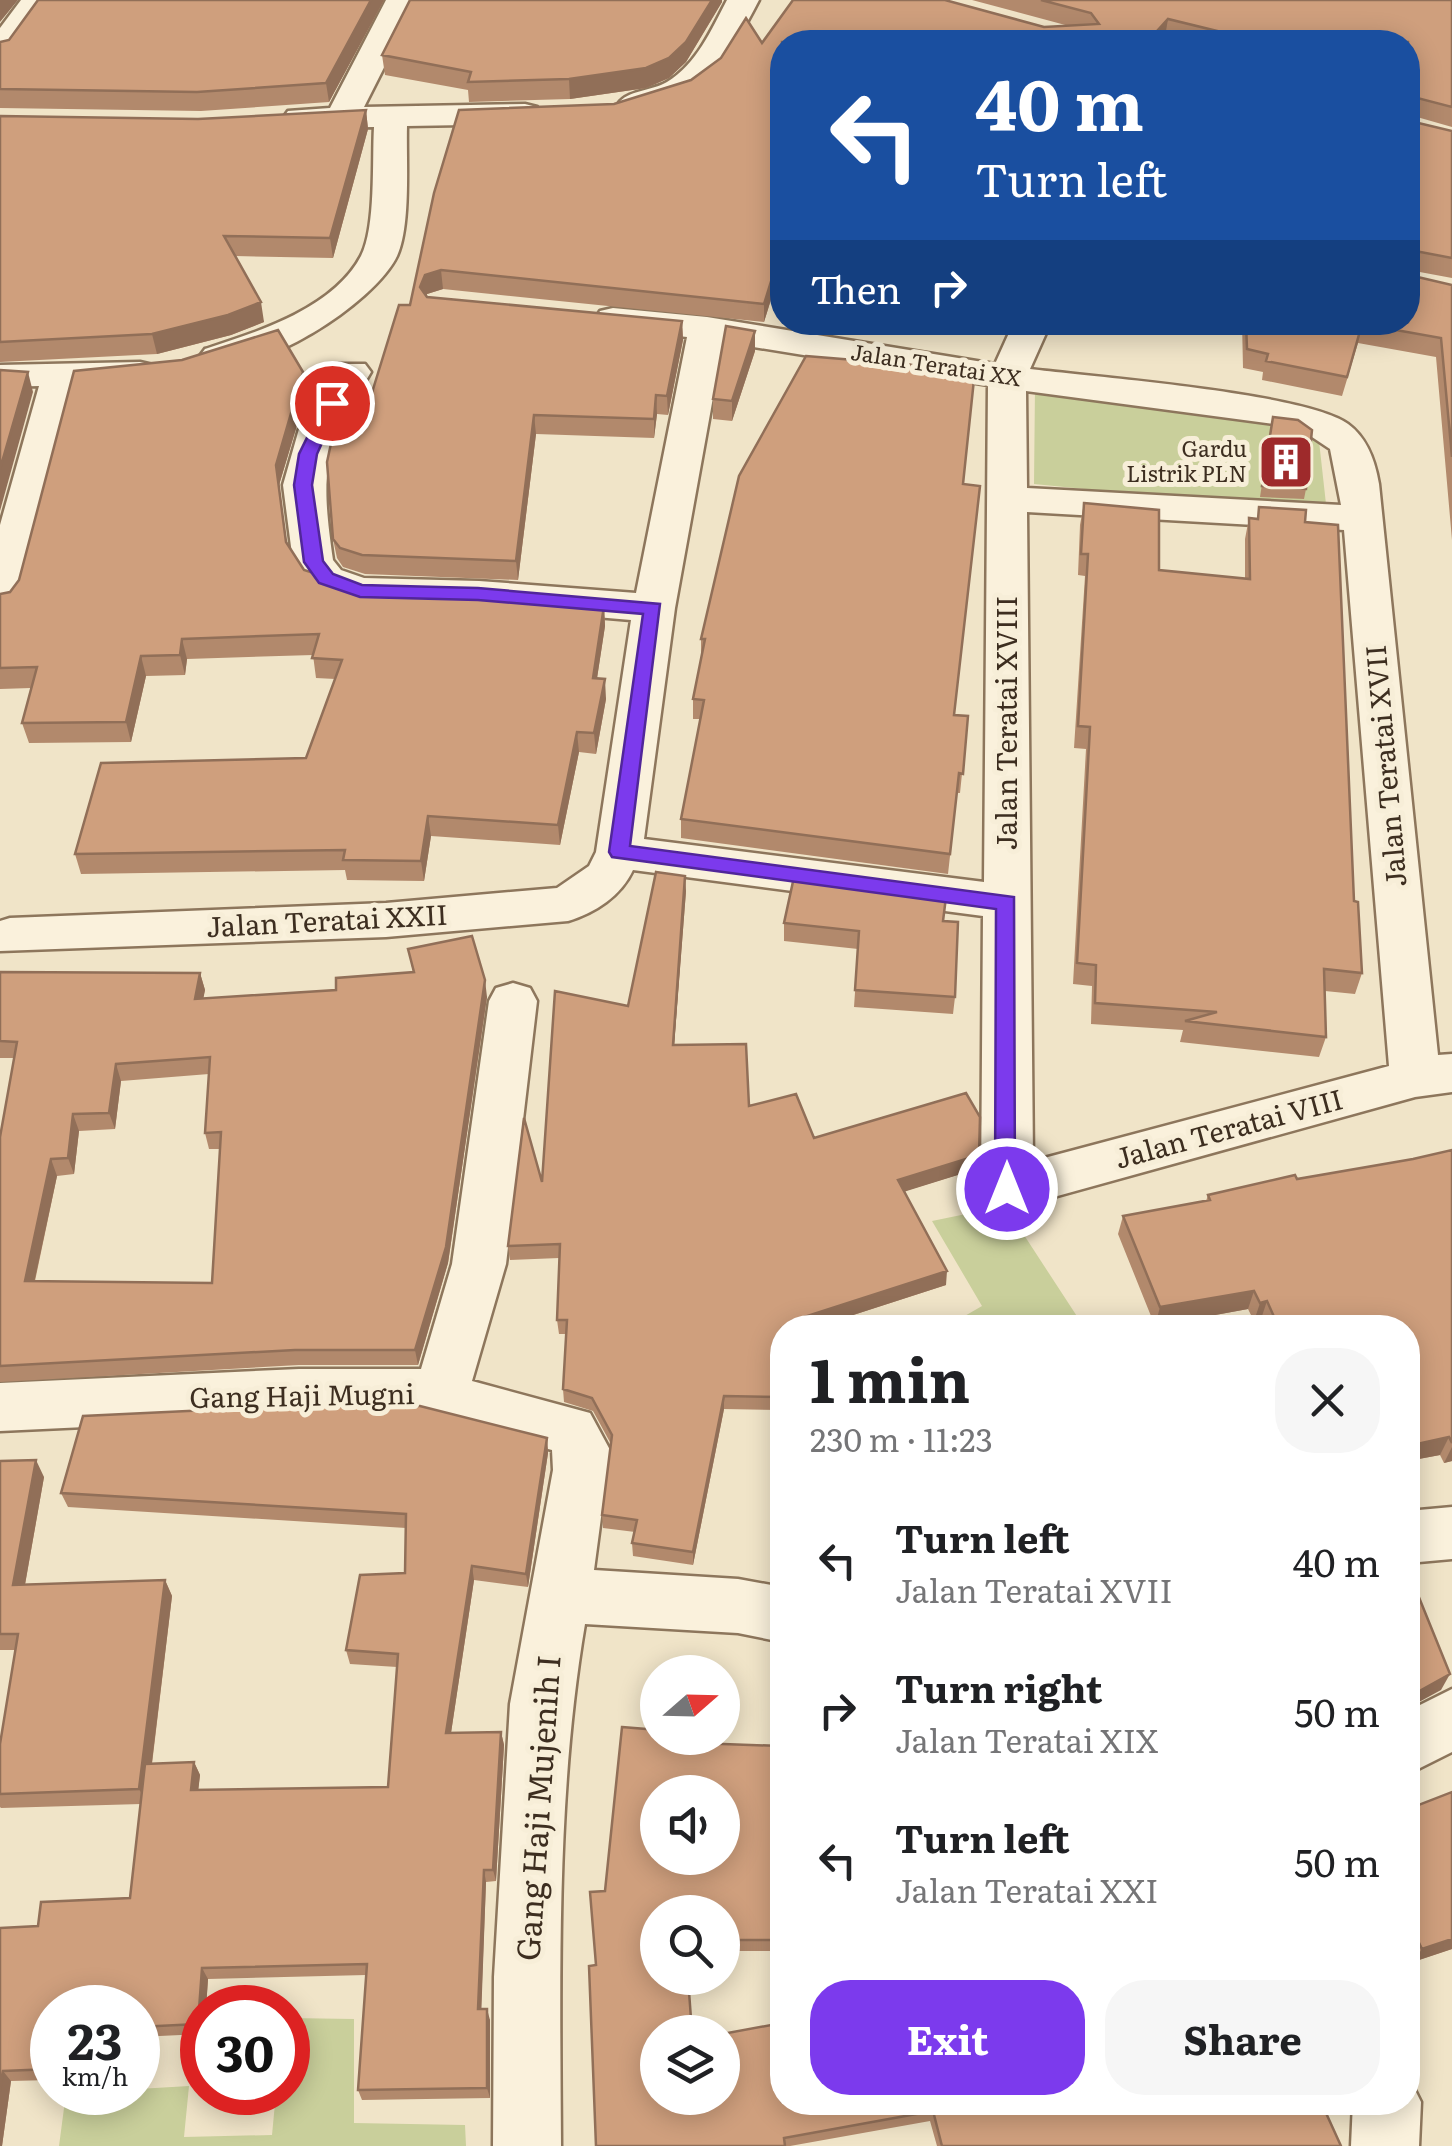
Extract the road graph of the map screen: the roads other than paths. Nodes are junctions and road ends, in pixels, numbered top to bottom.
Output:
1 (37, 0) edge
2 (402, 0) edge
3 (742, 0) edge
4 (0, 50) edge
5 (604, 108) edge
6 (550, 114) edge
7 (343, 115) junction
8 (390, 117) junction
9 (272, 120) edge
10 (575, 316) edge
11 (707, 328) junction
12 (1026, 335) edge
13 (352, 372) dead end
14 (0, 376) edge
15 (1007, 376) junction
16 (60, 378) junction
17 (1355, 453) joint
18 (1008, 500) junction
19 (1363, 519) junction
20 (0, 598) edge
21 (654, 608) junction
22 (619, 852) junction
23 (1006, 902) junction
24 (10, 936) dead end
25 (513, 1001) dead end
26 (1433, 1076) edge
27 (1007, 1189) joint
28 (440, 1396) junction
29 (0, 1407) edge
30 (1452, 1534) edge
31 (1420, 1535) edge
32 (560, 1596) junction
33 (770, 1612) edge
34 (1452, 1718) edge
35 (1420, 1737) edge
36 (1386, 2115) edge
37 (527, 2146) edge
38 (1385, 2146) edge

1 - 4 street
2 - 7 street
3 - 5 street
6 - 8 street
7 - 8 street
7 - 9 street
8 - 16 street
10 - 11 street, Jalan Teratai XX
11 - 15 street, Jalan Teratai XX
11 - 21 street
12 - 15 street, Jalan Teratai XVIII
13 - 21 street
14 - 16 street
15 - 17 street, Jalan Teratai XX
15 - 18 street, Jalan Teratai XVIII
16 - 20 street
17 - 19 street, Jalan Teratai XVII
18 - 19 street
18 - 23 street, Jalan Teratai XVIII
19 - 26 street, Jalan Teratai XVII
21 - 22 street
22 - 23 street
22 - 24 street, Jalan Teratai XXII
23 - 27 street, Jalan Teratai XVIII
25 - 28 street, Gang Haji Mugni
26 - 27 street, Jalan Teratai VIII
28 - 29 street, Gang Haji Mugni
28 - 32 street, Gang Haji Mujenih I
30 - 31 street
32 - 33 street
32 - 37 street, Gang Haji Mujenih I
34 - 35 street
36 - 38 street

